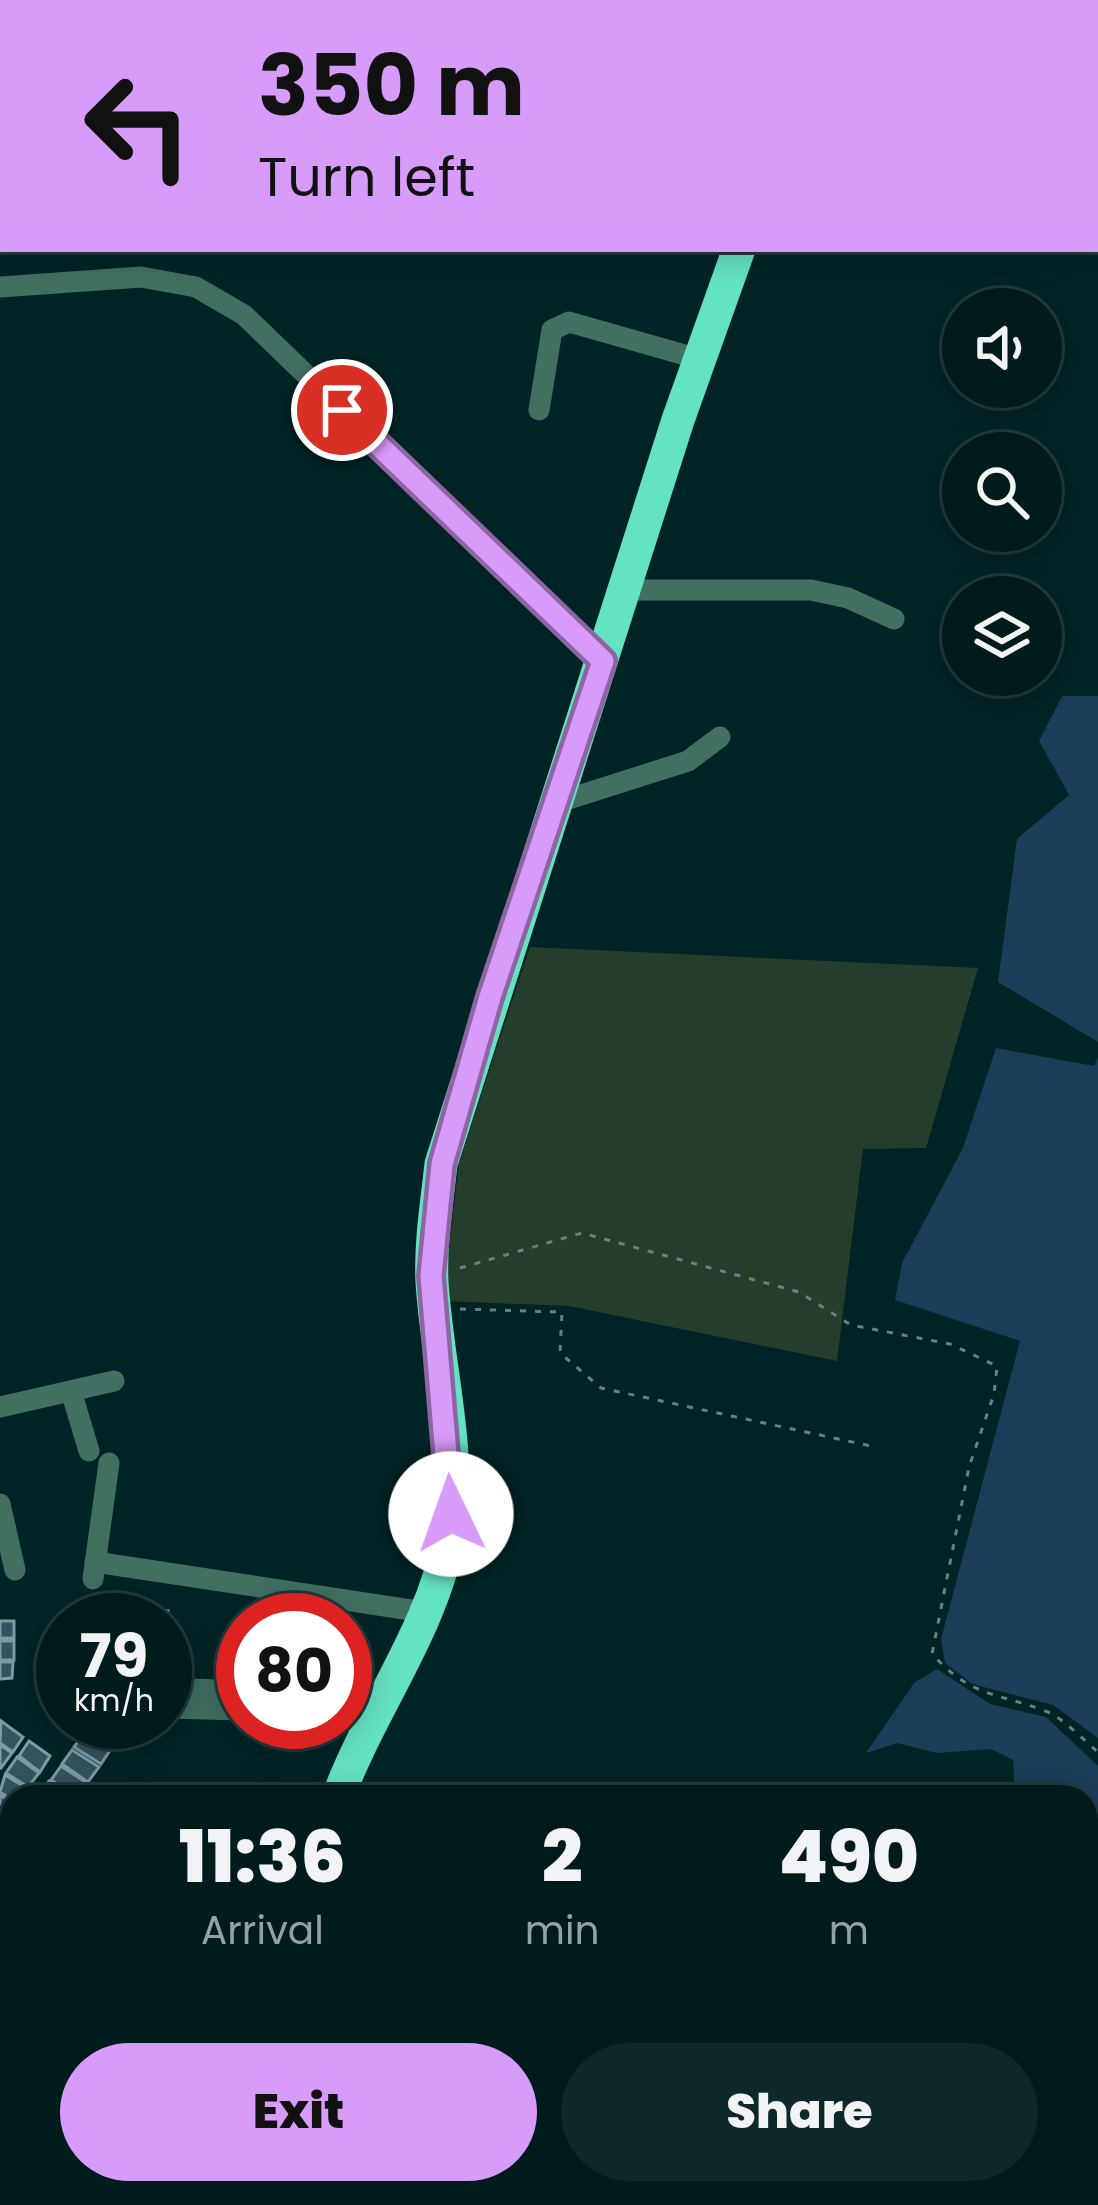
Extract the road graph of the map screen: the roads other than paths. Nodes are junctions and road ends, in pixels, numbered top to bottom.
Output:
1 (738, 252) edge
2 (0, 286) edge
3 (700, 359) junction
4 (539, 410) dead end
5 (625, 590) junction
6 (894, 619) dead end
7 (603, 661) junction
8 (720, 736) dead end
9 (556, 803) junction
10 (114, 1381) dead end
11 (71, 1390) junction
12 (0, 1406) edge
13 (0, 1504) edge
14 (15, 1570) dead end
15 (424, 1612) junction
16 (372, 1681) edge
17 (346, 1749) edge
18 (340, 1785) edge

1 - 3 highway
2 - 7 street
3 - 4 street
3 - 5 highway
5 - 6 street
5 - 7 highway
7 - 9 highway
8 - 9 street
9 - 15 highway
10 - 11 street
11 - 12 street
11 - 15 street
13 - 14 street
15 - 16 highway
17 - 18 highway

